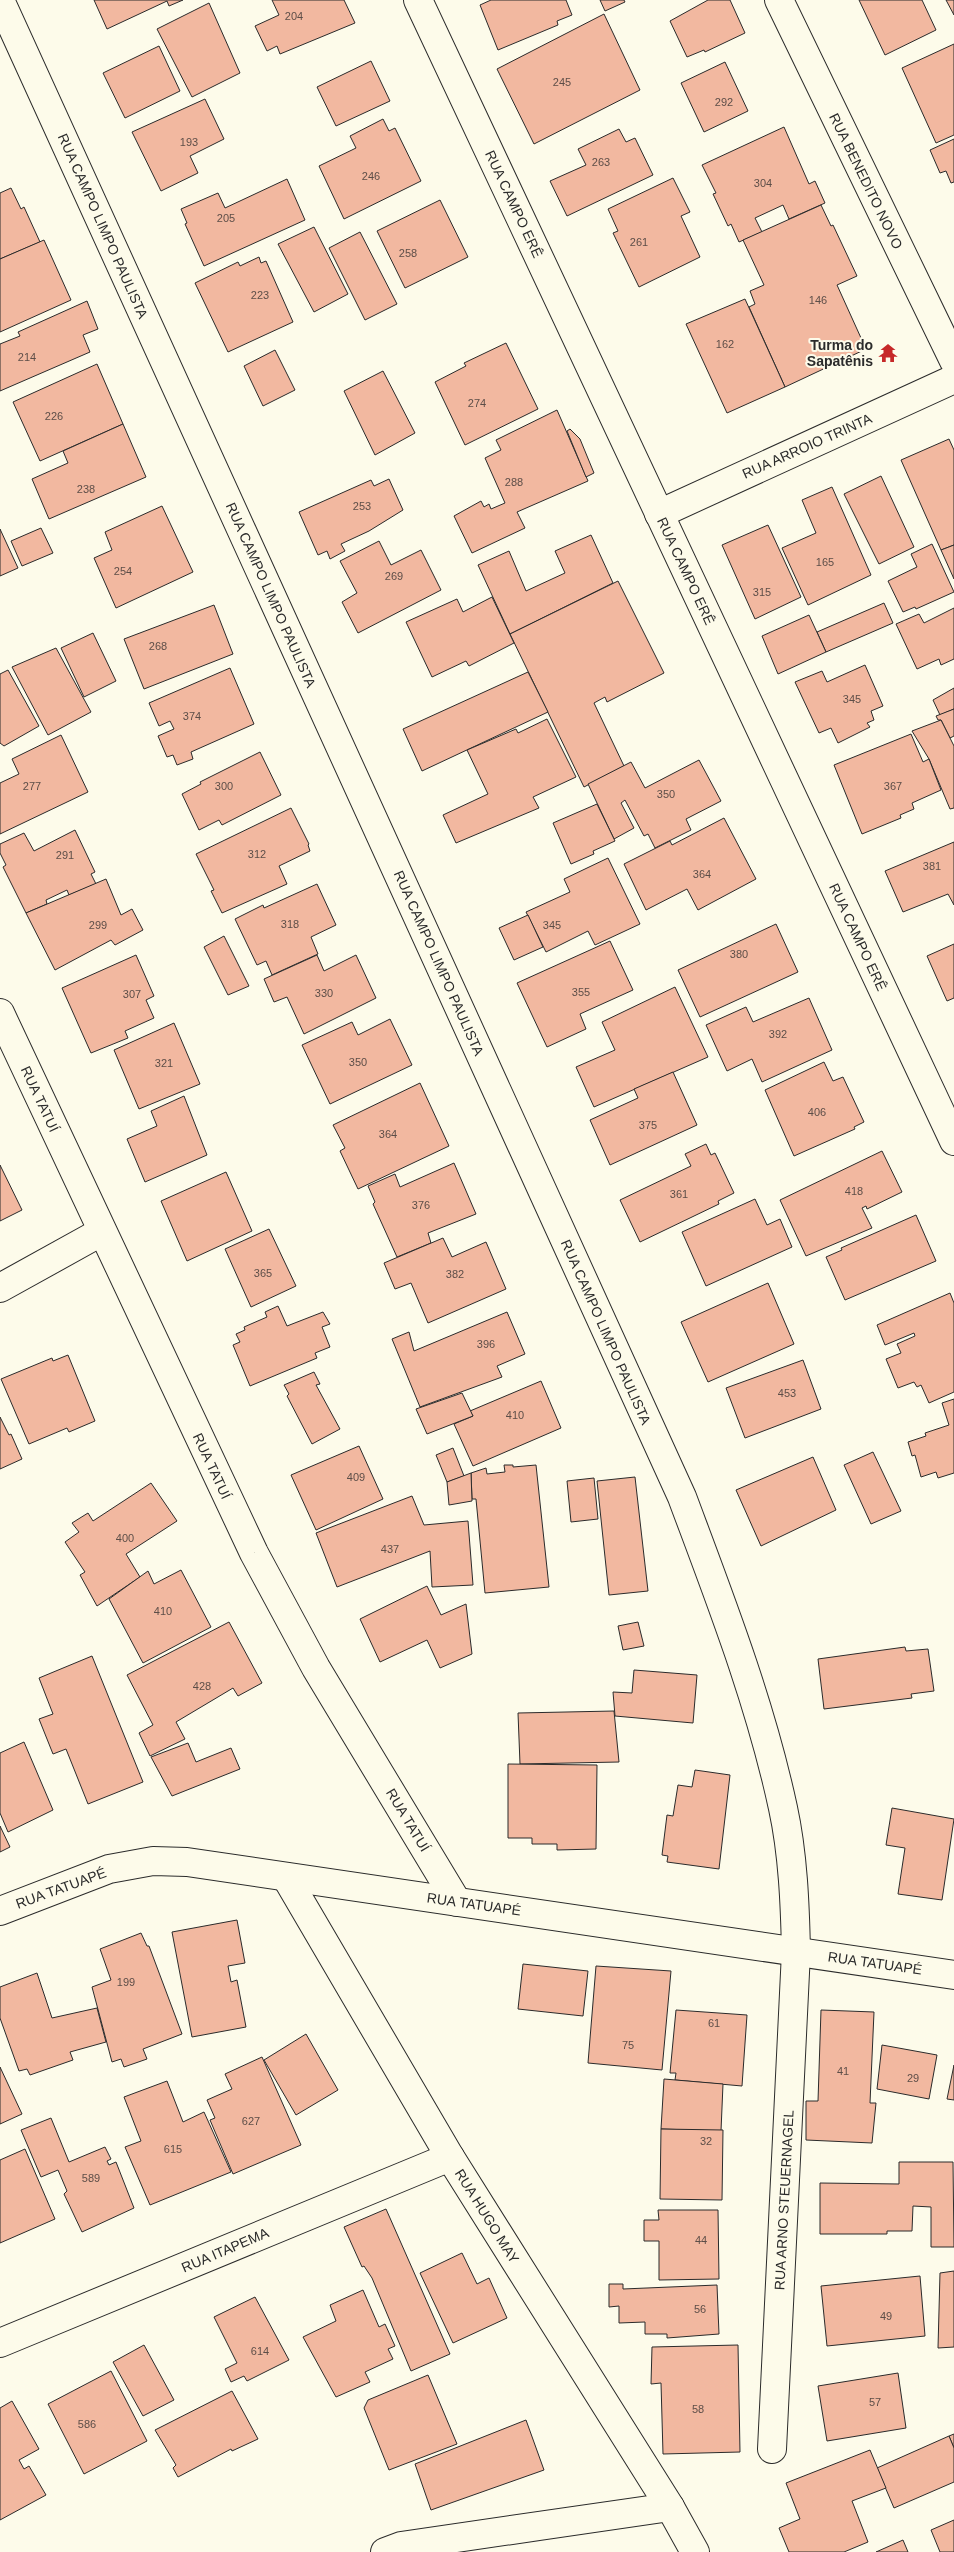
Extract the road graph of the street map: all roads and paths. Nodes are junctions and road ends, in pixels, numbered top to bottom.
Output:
1 (0, 0) edge
2 (418, 0) edge
3 (779, 0) edge
4 (954, 361) edge
5 (954, 379) edge
6 (659, 514) junction
7 (0, 1013) edge
8 (954, 1141) edge
9 (101, 1232) junction
10 (0, 1288) edge
11 (286, 1877) junction
12 (457, 1902) junction
13 (0, 1911) edge
14 (796, 1952) junction
15 (954, 1975) edge
16 (450, 2157) junction
17 (0, 2343) edge
18 (772, 2448) dead end
19 (670, 2506) junction
20 (386, 2552) edge
21 (695, 2552) edge

1 - 14 street, RUA CAMPO LIMPO PAULISTA
2 - 6 street, RUA CAMPO ERÊ
3 - 4 street, RUA BENEDITO NOVO
5 - 6 street, RUA ARROIO TRINTA
6 - 8 street, RUA CAMPO ERÊ
7 - 9 street, RUA TATUÍ
9 - 10 street
9 - 12 street, RUA TATUÍ
11 - 12 street, RUA TATUAPÉ
11 - 13 street, RUA TATUAPÉ
11 - 16 street, RUA HUGO MAY
12 - 14 street, RUA TATUAPÉ
14 - 15 street, RUA TATUAPÉ
14 - 18 street, RUA ARNO STEUERNAGEL
16 - 17 street, RUA ITAPEMA
16 - 19 street, RUA HUGO MAY
19 - 20 street
19 - 21 street, RUA HUGO MAY

